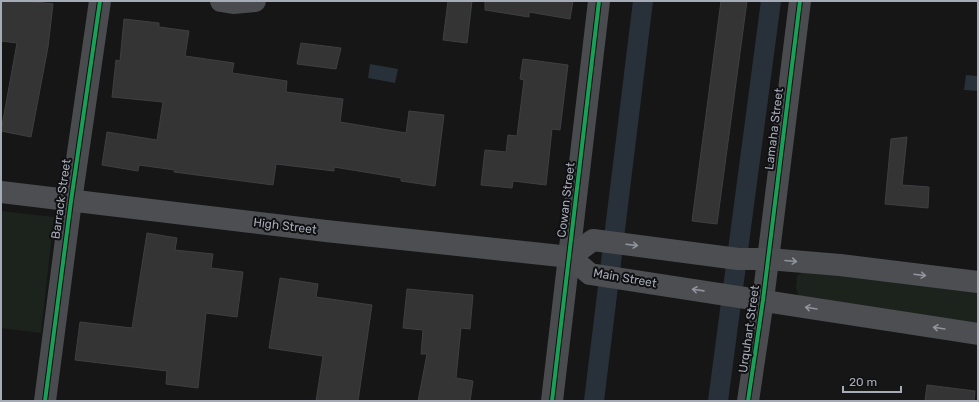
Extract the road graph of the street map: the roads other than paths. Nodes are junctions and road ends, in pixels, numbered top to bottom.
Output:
1 (100, 1) edge
2 (221, 1) edge
3 (254, 1) edge
4 (599, 1) edge
5 (800, 1) edge
6 (1, 192) edge
7 (71, 201) junction
8 (570, 257) junction
9 (768, 259) junction
10 (978, 282) edge
11 (763, 300) junction
12 (978, 334) edge
13 (46, 401) edge
14 (552, 401) edge
15 (748, 401) edge

1 - 7 street, Barrack Street
2 - 3 street
4 - 8 street, Cowan Street
5 - 9 street, Lamaha Street
6 - 7 main road, High Street
7 - 8 main road, High Street
7 - 13 street, Barrack Street
8 -> 9 main road
11 -> 8 main road, Main Street
8 - 14 street, Cowan Street
9 -> 10 main road
9 - 11 street, Urquhart Street
12 -> 11 main road, Main Street
11 - 15 street, Urquhart Street

